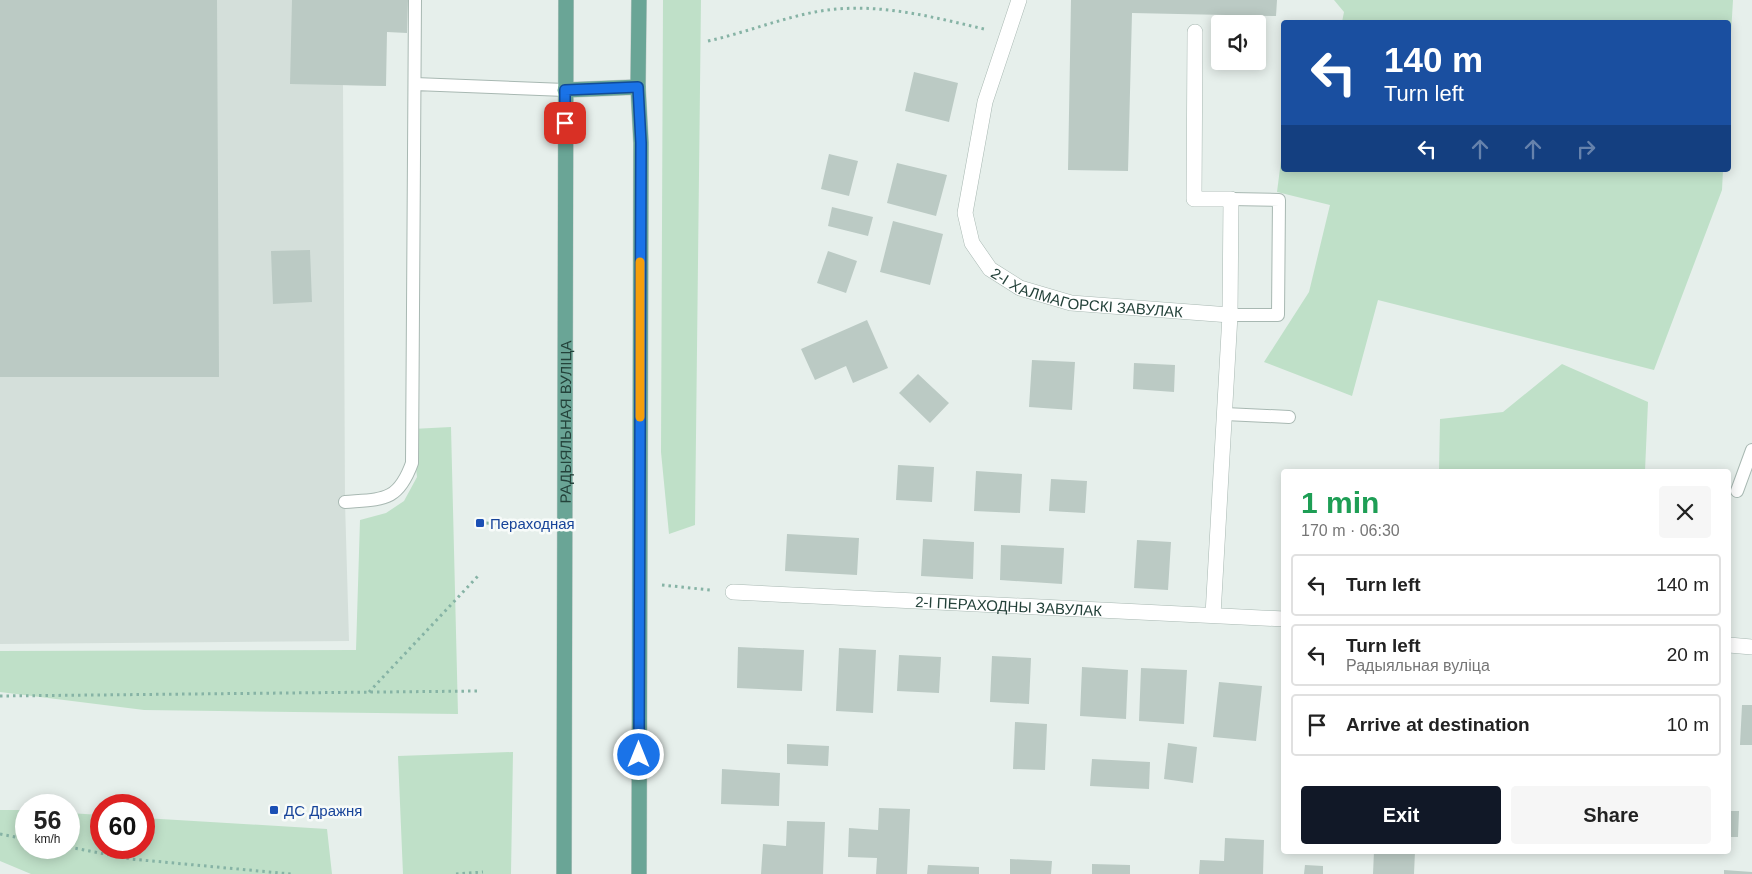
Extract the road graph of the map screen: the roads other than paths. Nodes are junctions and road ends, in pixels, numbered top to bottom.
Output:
1 (415, 0) edge
2 (566, 0) edge
3 (639, 0) edge
4 (1019, 0) edge
5 (1195, 32) dead end
6 (415, 84) junction
7 (638, 87) junction
8 (565, 90) junction
9 (1230, 199) junction
10 (1230, 315) junction
11 (1225, 414) junction
12 (1289, 417) dead end
13 (1752, 450) edge
14 (1737, 491) dead end
15 (345, 502) dead end
16 (734, 592) dead end
17 (1213, 615) junction
18 (1281, 619) edge
19 (1731, 645) edge
20 (1752, 647) edge
21 (564, 874) edge
22 (638, 874) edge

1 - 6 lane
2 - 8 main road, РАДЫЯЛЬНАЯ ВУЛІЦА
3 - 7 main road
4 - 10 street, 2-І ХАЛМАГОРСКІ ЗАВУЛАК
5 - 9 street
6 - 8 lane
6 - 15 lane
7 - 8 main road
7 - 22 main road
8 - 21 main road, РАДЫЯЛЬНАЯ ВУЛІЦА
9 - 10 street
9 - 10 lane
10 - 11 street
11 - 12 lane
11 - 17 street
13 - 14 lane
16 - 17 street, 2-І ПЕРАХОДНЫ ЗАВУЛАК
17 - 18 street, 2-І ПЕРАХОДНЫ ЗАВУЛАК
19 - 20 street

